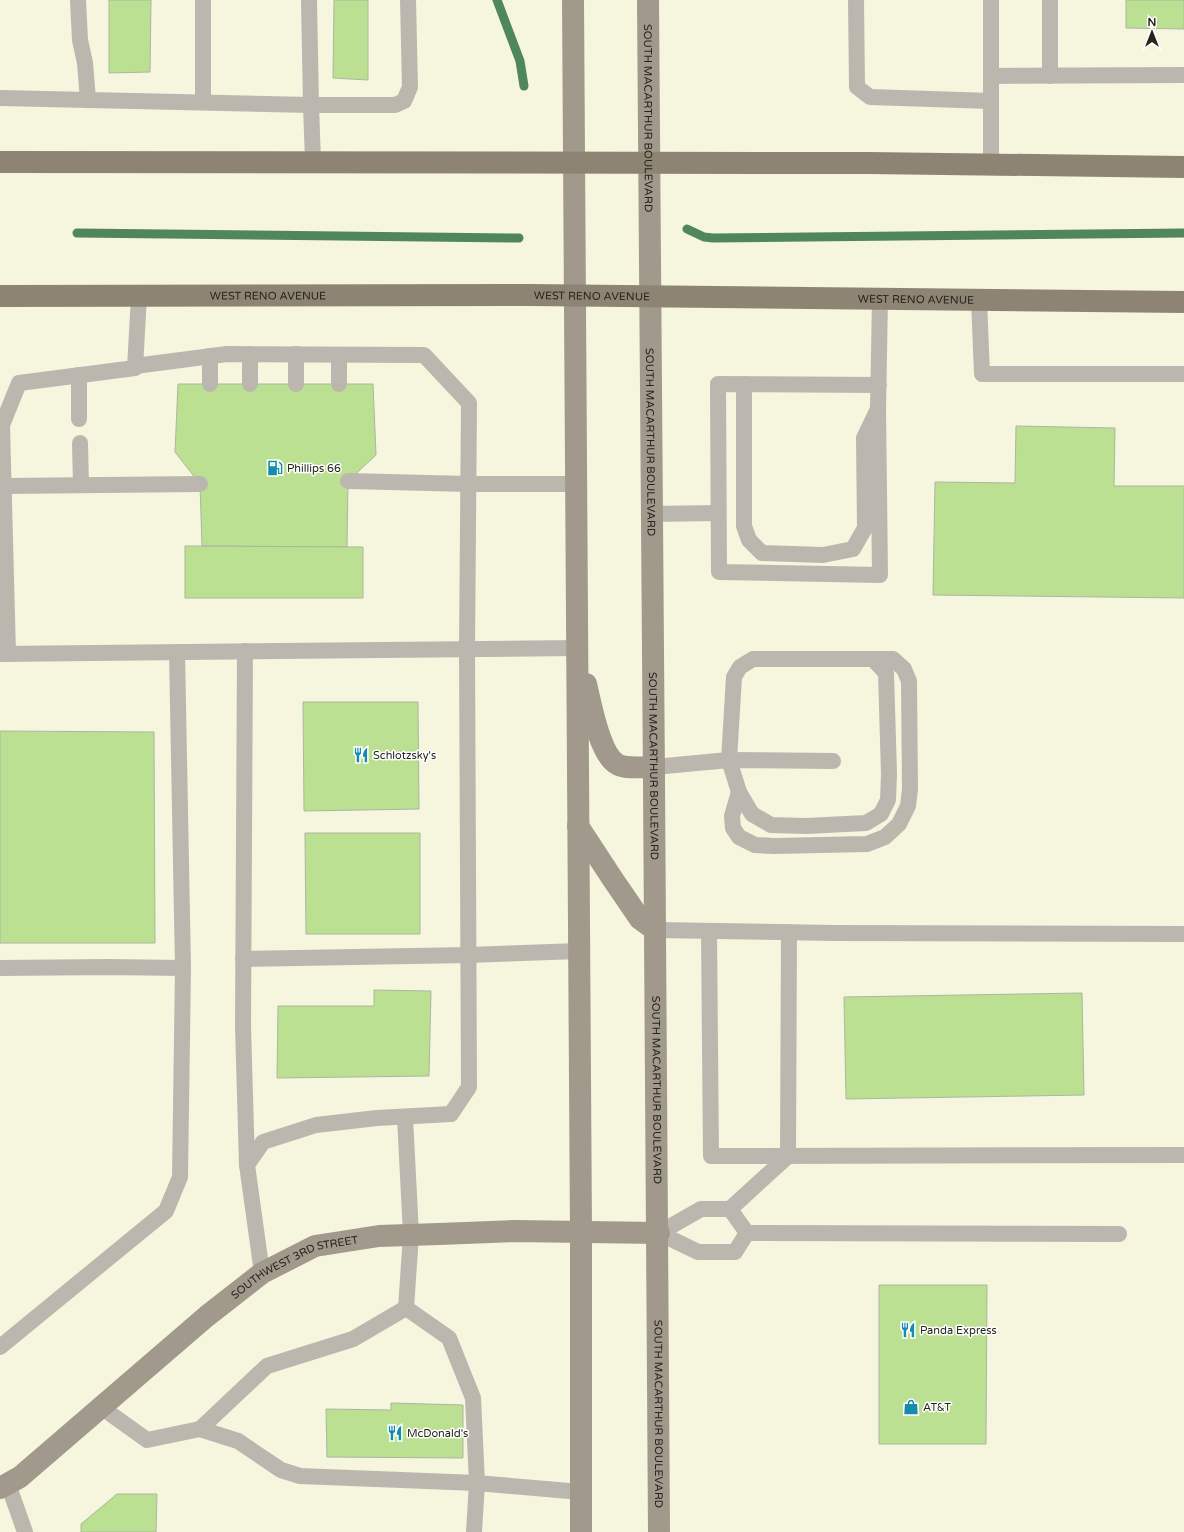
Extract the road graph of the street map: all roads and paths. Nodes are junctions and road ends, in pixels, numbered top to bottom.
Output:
1 (78, 0) edge
2 (203, 0) edge
3 (310, 0) edge
4 (408, 0) edge
5 (573, 0) edge
6 (648, 0) edge
7 (856, 0) edge
8 (990, 0) edge
9 (1050, 0) edge
10 (1184, 75) edge
11 (991, 76) junction
12 (1050, 76) junction
13 (0, 98) edge
14 (88, 100) junction
15 (991, 101) junction
16 (203, 102) junction
17 (311, 105) junction
18 (0, 162) edge
19 (313, 162) junction
20 (574, 162) junction
21 (649, 163) junction
22 (991, 165) junction
23 (1184, 167) edge
24 (0, 296) edge
25 (139, 296) junction
26 (574, 296) junction
27 (649, 296) junction
28 (880, 299) junction
29 (979, 300) junction
30 (1184, 302) edge
31 (250, 354) junction
32 (296, 354) junction
33 (339, 355) junction
34 (210, 356) junction
35 (135, 366) junction
36 (1184, 374) edge
37 (79, 375) junction
38 (210, 384) dead end
39 (250, 384) dead end
40 (296, 384) dead end
41 (339, 384) dead end
42 (744, 384) junction
43 (879, 384) junction
44 (878, 409) junction
45 (79, 418) dead end
46 (1, 425) edge
47 (80, 443) dead end
48 (348, 481) dead end
49 (200, 484) dead end
50 (469, 484) junction
51 (576, 484) junction
52 (80, 485) junction
53 (4, 486) junction
54 (718, 513) junction
55 (652, 514) junction
56 (577, 648) junction
57 (467, 649) junction
58 (245, 651) junction
59 (177, 652) junction
60 (4, 654) edge
61 (873, 659) junction
62 (729, 760) junction
63 (833, 761) dead end
64 (654, 767) junction
65 (739, 792) junction
66 (578, 826) junction
67 (655, 930) junction
68 (709, 932) junction
69 (789, 932) junction
70 (1184, 934) edge
71 (579, 951) junction
72 (469, 955) junction
73 (243, 959) junction
74 (0, 968) edge
75 (183, 968) junction
76 (405, 1117) junction
77 (1184, 1155) edge
78 (788, 1156) junction
79 (247, 1165) junction
80 (730, 1209) junction
81 (581, 1232) junction
82 (658, 1233) junction
83 (747, 1233) junction
84 (1119, 1234) dead end
85 (411, 1235) junction
86 (262, 1273) junction
87 (406, 1308) junction
88 (0, 1347) edge
89 (101, 1407) junction
90 (200, 1429) junction
91 (477, 1483) junction
92 (4, 1486) edge
93 (581, 1492) junction
94 (25, 1532) edge
95 (474, 1532) edge
96 (581, 1532) edge
97 (659, 1532) edge

1 - 14 lane
2 - 16 lane
3 - 17 lane
4 - 17 lane
5 - 20 main road
6 - 21 main road, SOUTH MACARTHUR BOULEVARD
7 - 15 lane
8 - 11 lane
9 - 12 lane
10 - 12 lane
11 - 12 lane
11 - 15 lane
13 - 14 lane
14 - 16 lane
15 - 22 lane
16 - 17 lane
17 - 19 lane
18 - 19 main road
19 - 20 main road
20 - 21 main road
20 - 26 main road
21 - 22 main road
21 - 27 main road, SOUTH MACARTHUR BOULEVARD
22 - 23 main road
24 - 25 main road, WEST RENO AVENUE
25 - 26 main road, WEST RENO AVENUE
25 - 35 lane
26 - 27 main road, WEST RENO AVENUE
26 - 51 main road
27 - 28 main road, WEST RENO AVENUE
27 - 55 main road, SOUTH MACARTHUR BOULEVARD
28 - 29 main road, WEST RENO AVENUE
28 - 43 lane
29 - 30 main road, WEST RENO AVENUE
29 - 36 lane
31 - 32 lane
31 - 34 lane
31 - 39 lane
32 - 33 lane
32 - 40 lane
33 - 41 lane
33 - 50 lane
34 - 35 lane
34 - 38 lane
35 - 37 lane
37 - 45 lane
37 - 46 lane
42 - 43 lane
42 - 44 lane
42 - 54 lane
43 - 44 lane
44 - 54 lane
46 - 53 lane
47 - 52 lane
48 - 50 lane
49 - 52 lane
50 - 51 lane
50 - 57 lane
51 - 56 main road
52 - 53 lane
53 - 60 lane
54 - 55 lane
55 - 64 main road, SOUTH MACARTHUR BOULEVARD
56 - 57 lane
56 - 64 main road
56 - 66 main road
57 - 58 lane
57 - 72 lane
58 - 59 lane
58 - 73 lane
59 - 60 lane
59 - 75 lane
61 - 62 lane
61 - 65 lane
61 - 65 lane
62 - 63 lane
62 - 64 lane
62 - 65 lane
64 - 67 main road, SOUTH MACARTHUR BOULEVARD
66 - 67 main road
66 - 71 main road
67 - 68 lane
67 - 82 main road, SOUTH MACARTHUR BOULEVARD
68 - 69 lane
68 - 78 lane
69 - 70 lane
69 - 78 lane
71 - 72 lane
71 - 81 main road
72 - 73 lane
72 - 76 lane
73 - 79 lane
74 - 75 lane
75 - 88 lane
76 - 79 lane
76 - 85 lane
77 - 78 lane
78 - 80 lane
79 - 86 lane
80 - 82 lane
80 - 83 lane
81 - 82 main road, SOUTHWEST 3RD STREET
81 - 85 main road, SOUTHWEST 3RD STREET
81 - 93 main road
82 - 83 lane
82 - 97 main road, SOUTH MACARTHUR BOULEVARD
83 - 84 lane
85 - 86 main road, SOUTHWEST 3RD STREET
85 - 87 lane
86 - 89 main road, SOUTHWEST 3RD STREET
87 - 90 lane
87 - 91 lane
89 - 90 lane
89 - 92 main road, SOUTHWEST 3RD STREET
90 - 91 lane
91 - 93 lane
91 - 95 lane
92 - 94 lane
93 - 96 main road

